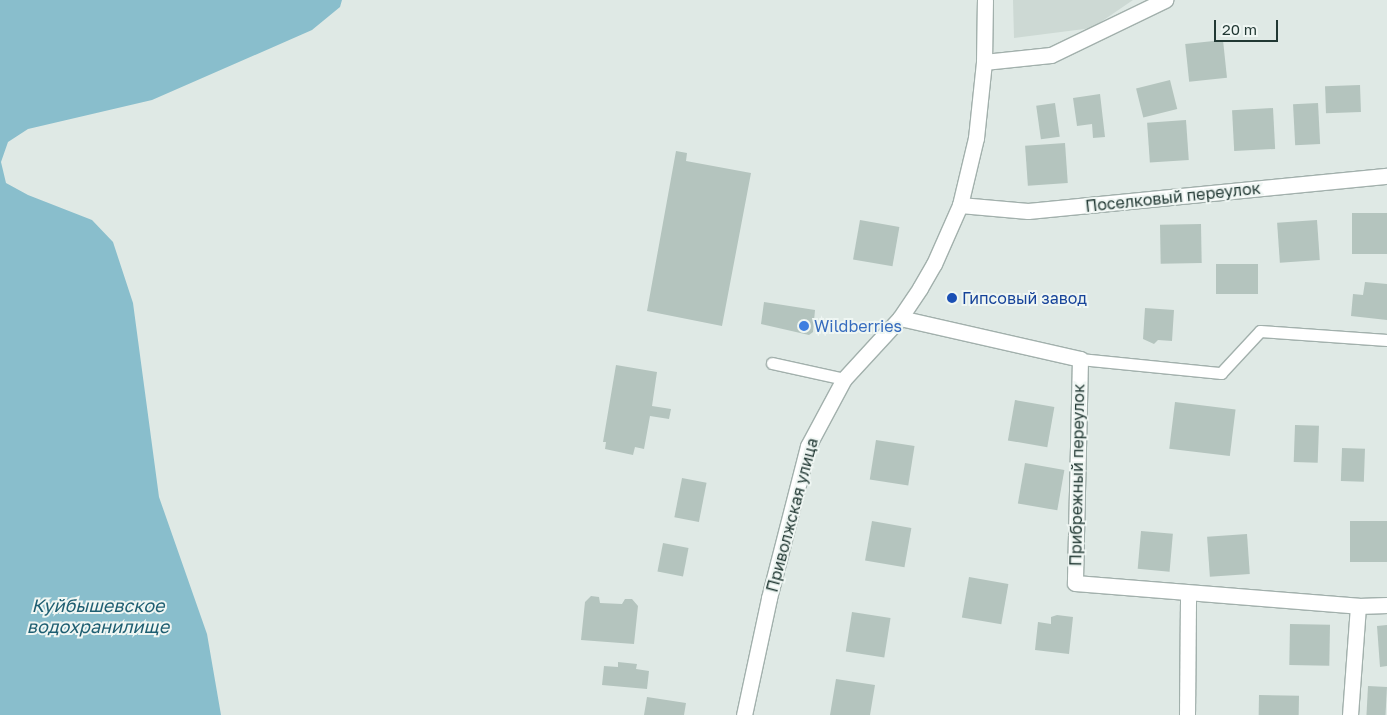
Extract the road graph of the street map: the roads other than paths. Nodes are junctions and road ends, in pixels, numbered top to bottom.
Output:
1 (985, 0) edge
2 (1164, 0) edge
3 (984, 62) junction
4 (1387, 176) edge
5 (960, 205) junction
6 (900, 318) junction
7 (1387, 340) edge
8 (1080, 359) junction
9 (772, 363) dead end
10 (844, 379) junction
11 (1188, 594) junction
12 (1387, 605) edge
13 (1358, 606) junction
14 (744, 715) edge
15 (1187, 715) edge
16 (1350, 715) edge

1 - 3 street, Приволжская улица
2 - 3 street
3 - 5 street, Приволжская улица
4 - 5 street, Поселковый переулок
5 - 6 street, Приволжская улица
6 - 8 street
6 - 10 street, Приволжская улица
7 - 8 lane
8 - 11 street, Прибрежный переулок
9 - 10 lane
10 - 14 street, Приволжская улица
11 - 13 street, Прибрежный переулок
11 - 15 street
12 - 13 street, Прибрежный переулок
13 - 16 street

